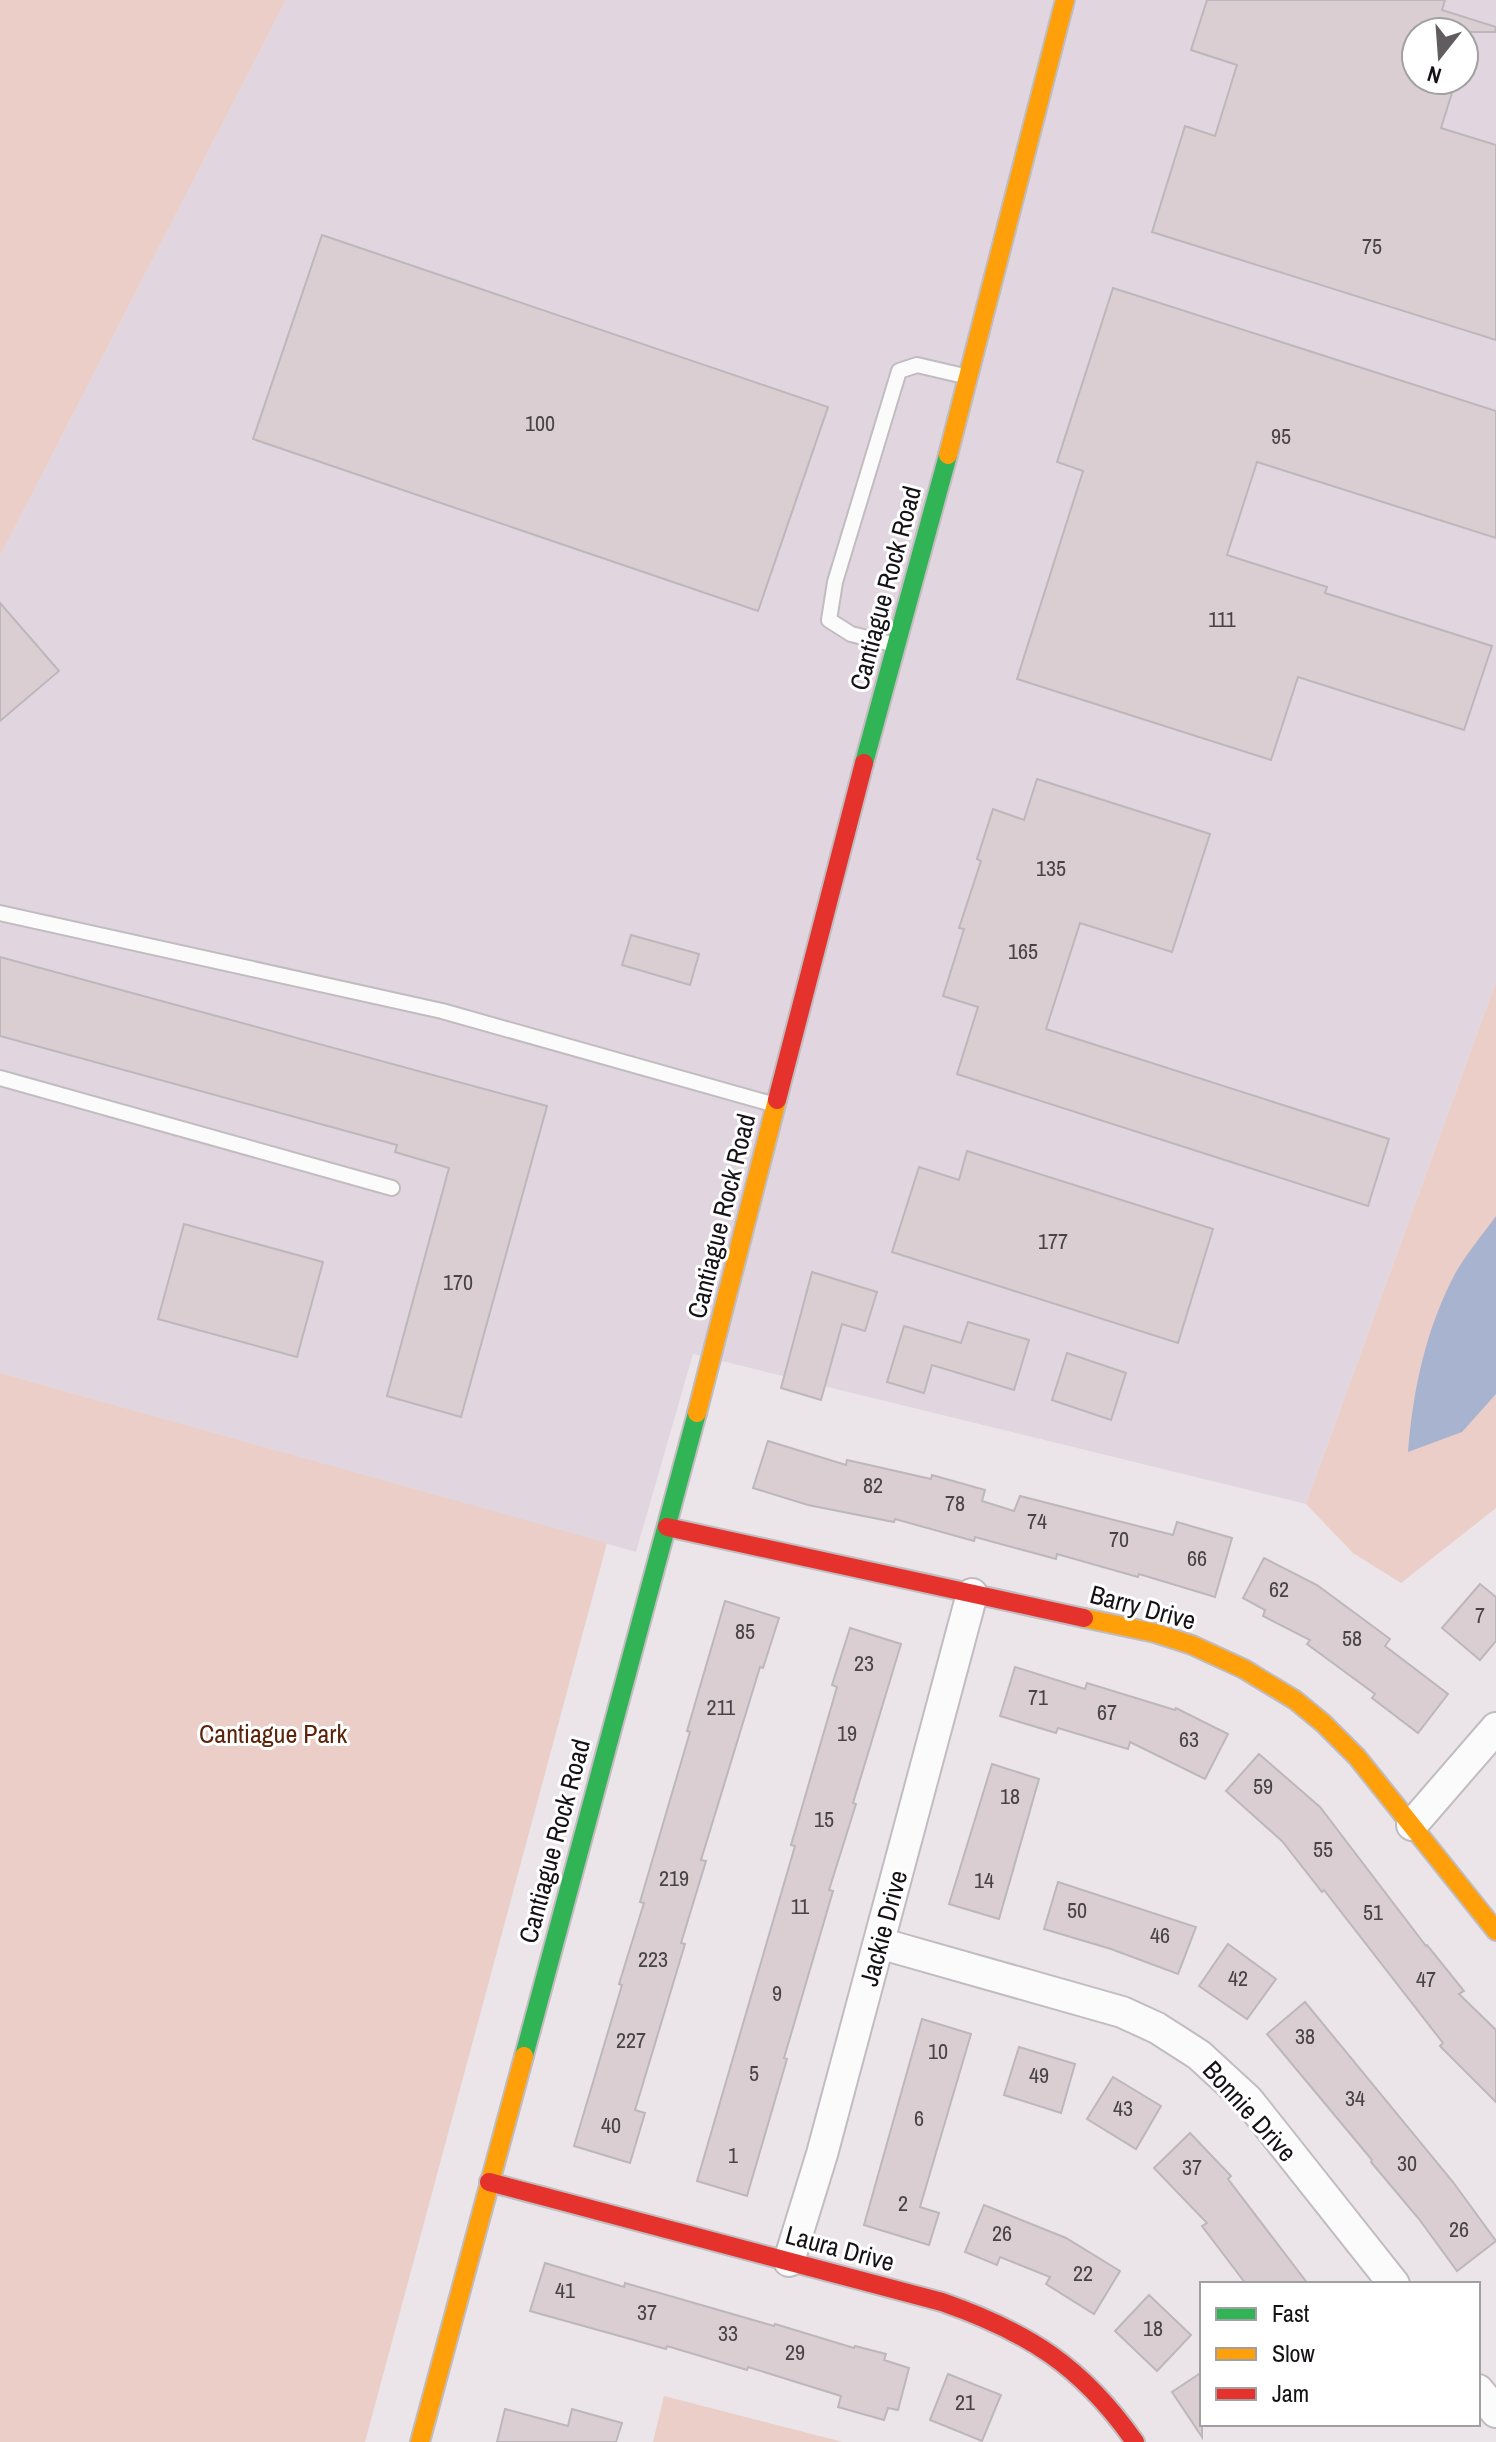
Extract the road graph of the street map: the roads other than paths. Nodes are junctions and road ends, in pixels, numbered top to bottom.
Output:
1 (1065, 0) edge
2 (969, 378) junction
3 (896, 645) junction
4 (0, 913) edge
5 (0, 1078) edge
6 (776, 1105) junction
7 (392, 1188) dead end
8 (667, 1527) junction
9 (972, 1594) junction
10 (1496, 1728) edge
11 (1412, 1825) junction
12 (1496, 1931) edge
13 (879, 1943) junction
14 (489, 2182) junction
15 (789, 2261) junction
16 (1392, 2282) edge
17 (1480, 2392) edge
18 (1496, 2412) edge
19 (420, 2442) edge
20 (1135, 2442) edge

1 - 2 main road, Cantiague Rock Road
2 - 3 main road, Cantiague Rock Road
2 - 3 lane
3 - 6 main road, Cantiague Rock Road
4 - 6 lane
5 - 7 lane
6 - 8 main road, Cantiague Rock Road
8 - 9 main road, Barry Drive
8 - 14 main road, Cantiague Rock Road
9 - 11 main road, Barry Drive
9 - 13 street, Jackie Drive
10 - 11 street
11 - 12 main road, Barry Drive
13 - 15 street, Jackie Drive
13 - 16 street, Bonnie Drive
14 - 15 main road, Laura Drive
14 - 19 main road, Cantiague Rock Road
15 - 20 main road, Laura Drive
17 - 18 street

